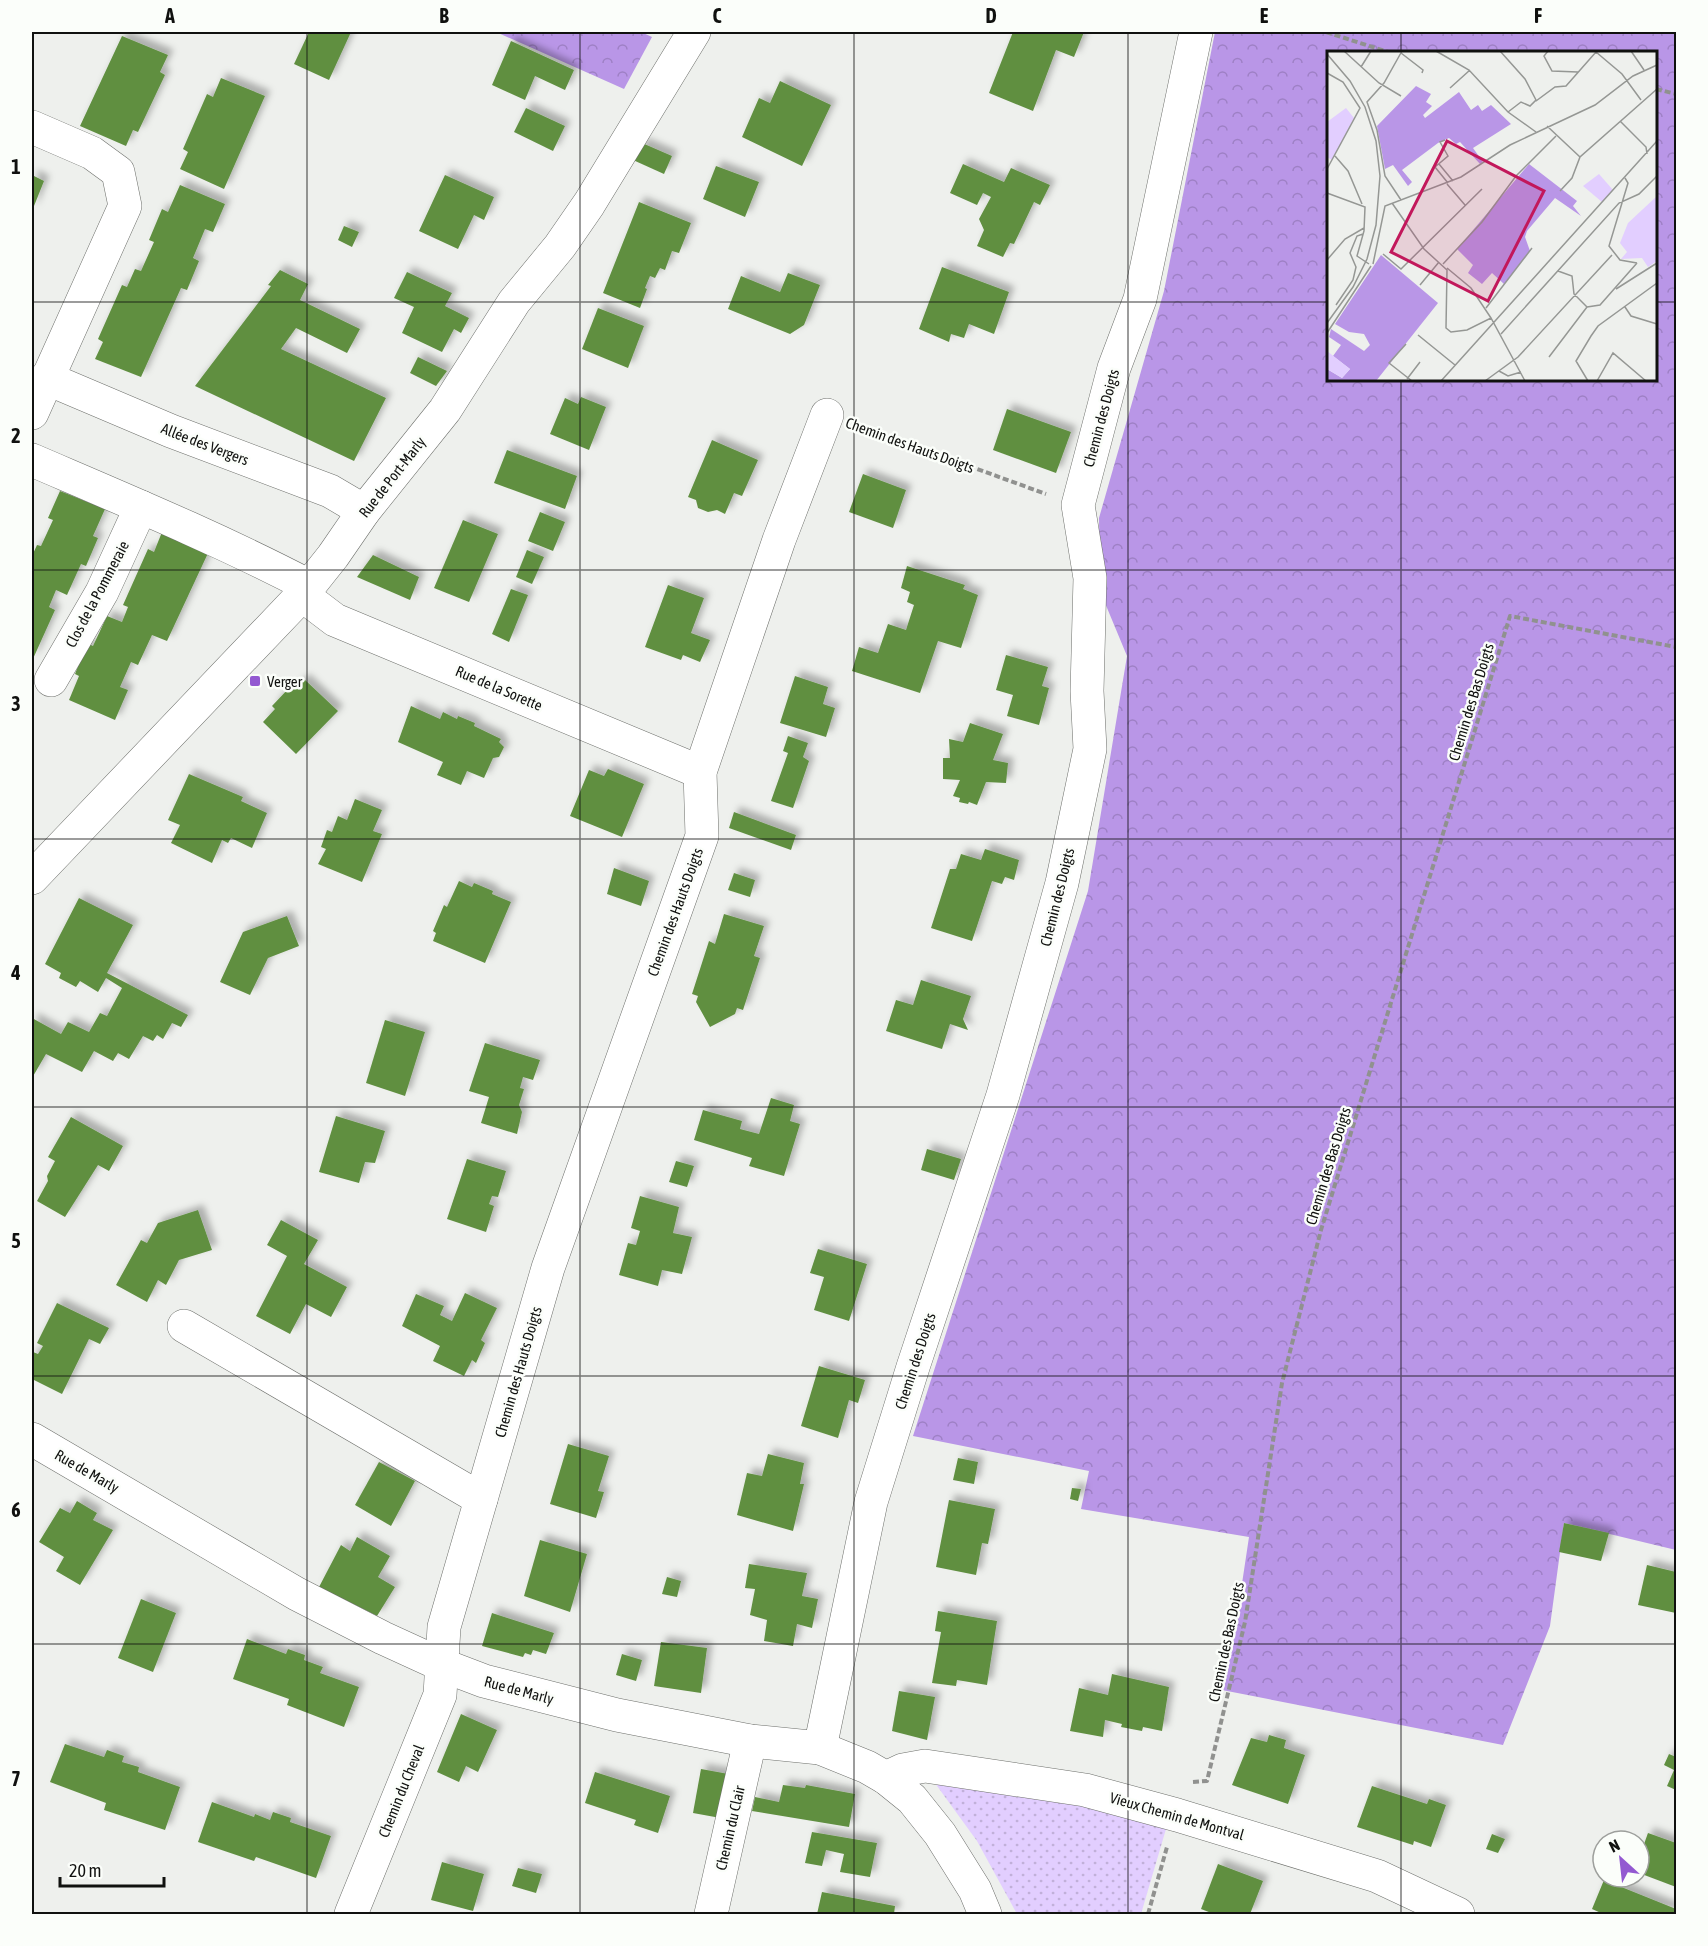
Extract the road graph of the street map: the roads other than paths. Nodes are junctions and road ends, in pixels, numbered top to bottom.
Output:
1 (694, 32) edge
2 (1196, 32) edge
3 (32, 127) edge
4 (46, 378) junction
5 (32, 413) edge
6 (827, 415) road end
7 (32, 460) edge
8 (141, 507) junction
9 (364, 511) junction
10 (306, 591) junction
11 (51, 680) dead end
12 (700, 772) junction
13 (32, 878) edge
14 (184, 1326) dead end
15 (32, 1439) edge
16 (481, 1499) junction
17 (442, 1665) junction
18 (750, 1741) junction
19 (820, 1748) junction
20 (886, 1778) junction
21 (351, 1914) edge
22 (711, 1914) edge
23 (985, 1914) edge
24 (1458, 1914) edge

1 - 9 street, Rue de Port-Marly
2 - 19 street, Chemin des Doigts
3 - 4 street
4 - 5 street
4 - 9 street, Allée des Vergers
6 - 12 street, Chemin des Hauts Doigts
7 - 8 street
8 - 10 street
8 - 11 street, Clos de la Pommeraie
9 - 10 street, Rue de Port-Marly
10 - 12 street, Rue de la Sorette
10 - 13 street, Rue de Port-Marly
12 - 16 street, Chemin des Hauts Doigts
14 - 16 street
15 - 17 street, Rue de Marly
16 - 17 street, Chemin des Hauts Doigts
17 - 18 street, Rue de Marly
17 - 21 street, Chemin du Cheval
18 - 19 street, Rue de Marly
18 - 22 street, Chemin du Clair
19 - 20 street, Rue de Marly
20 - 23 street, Rue de Marly
20 - 24 street, Vieux Chemin de Montval

